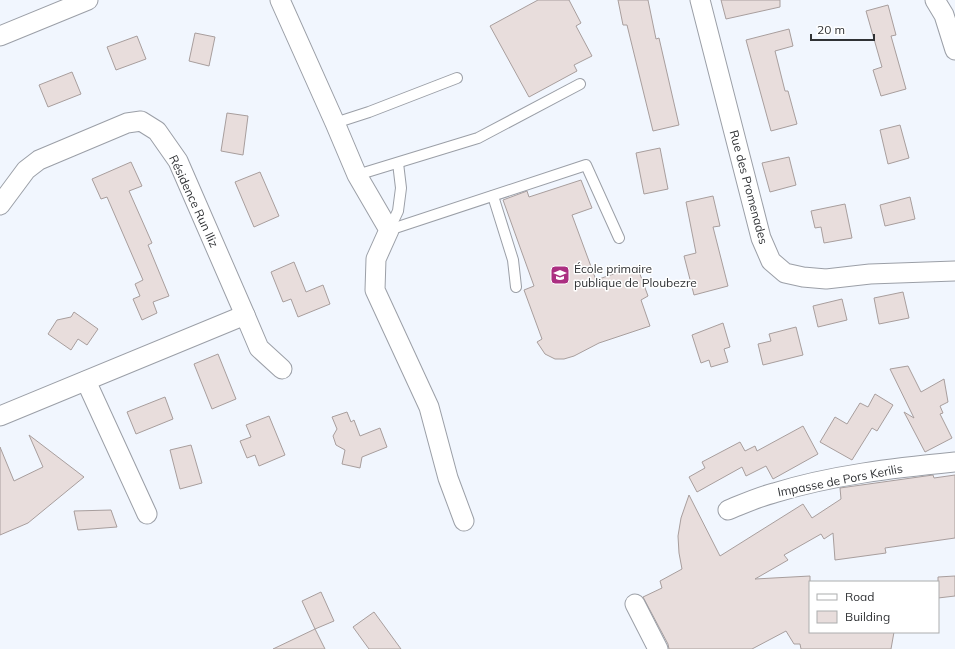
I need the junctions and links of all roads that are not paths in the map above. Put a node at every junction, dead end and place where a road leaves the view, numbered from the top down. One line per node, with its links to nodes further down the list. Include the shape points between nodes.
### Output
1 (88, 0): 5 (street)
2 (280, 0): 9 (street)
3 (700, 0): 16 (street, Rue des Promenades, via 759,231 771,261 785,273 826,279 870,274)
4 (935, 0): 6 (street, via 944,15)
5 (0, 36)
6 (955, 50)
7 (457, 78): 9 (lane)
8 (580, 84): 10 (lane, via 478,138)
9 (335, 123): 11 (street)
10 (398, 163): 11 (lane); 14 (lane, via 401,188 398,211)
11 (356, 176): 14 (street)
12 (493, 196): 14 (lane); 15 (lane, via 586,165); 17 (lane, via 513,260)
13 (0, 206): 18 (street, Résidence Run Iliz, via 26,170 39,160 127,123 141,121 157,130 178,161)
14 (389, 230): 25 (street, via 376,259 375,290 429,407 448,478)
15 (618, 238)
16 (955, 271)
17 (516, 287)
18 (244, 315): 19 (street, Résidence Run Iliz, via 259,348); 20 (street)
19 (282, 369)
20 (86, 381): 21 (street); 24 (street)
21 (0, 416)
22 (955, 462): 23 (street, Impasse de Pors Kerilis, via 891,469 823,481 773,493)
23 (728, 510)
24 (147, 514)
25 (464, 521)
26 (636, 612): 27 (street)
27 (658, 649)

